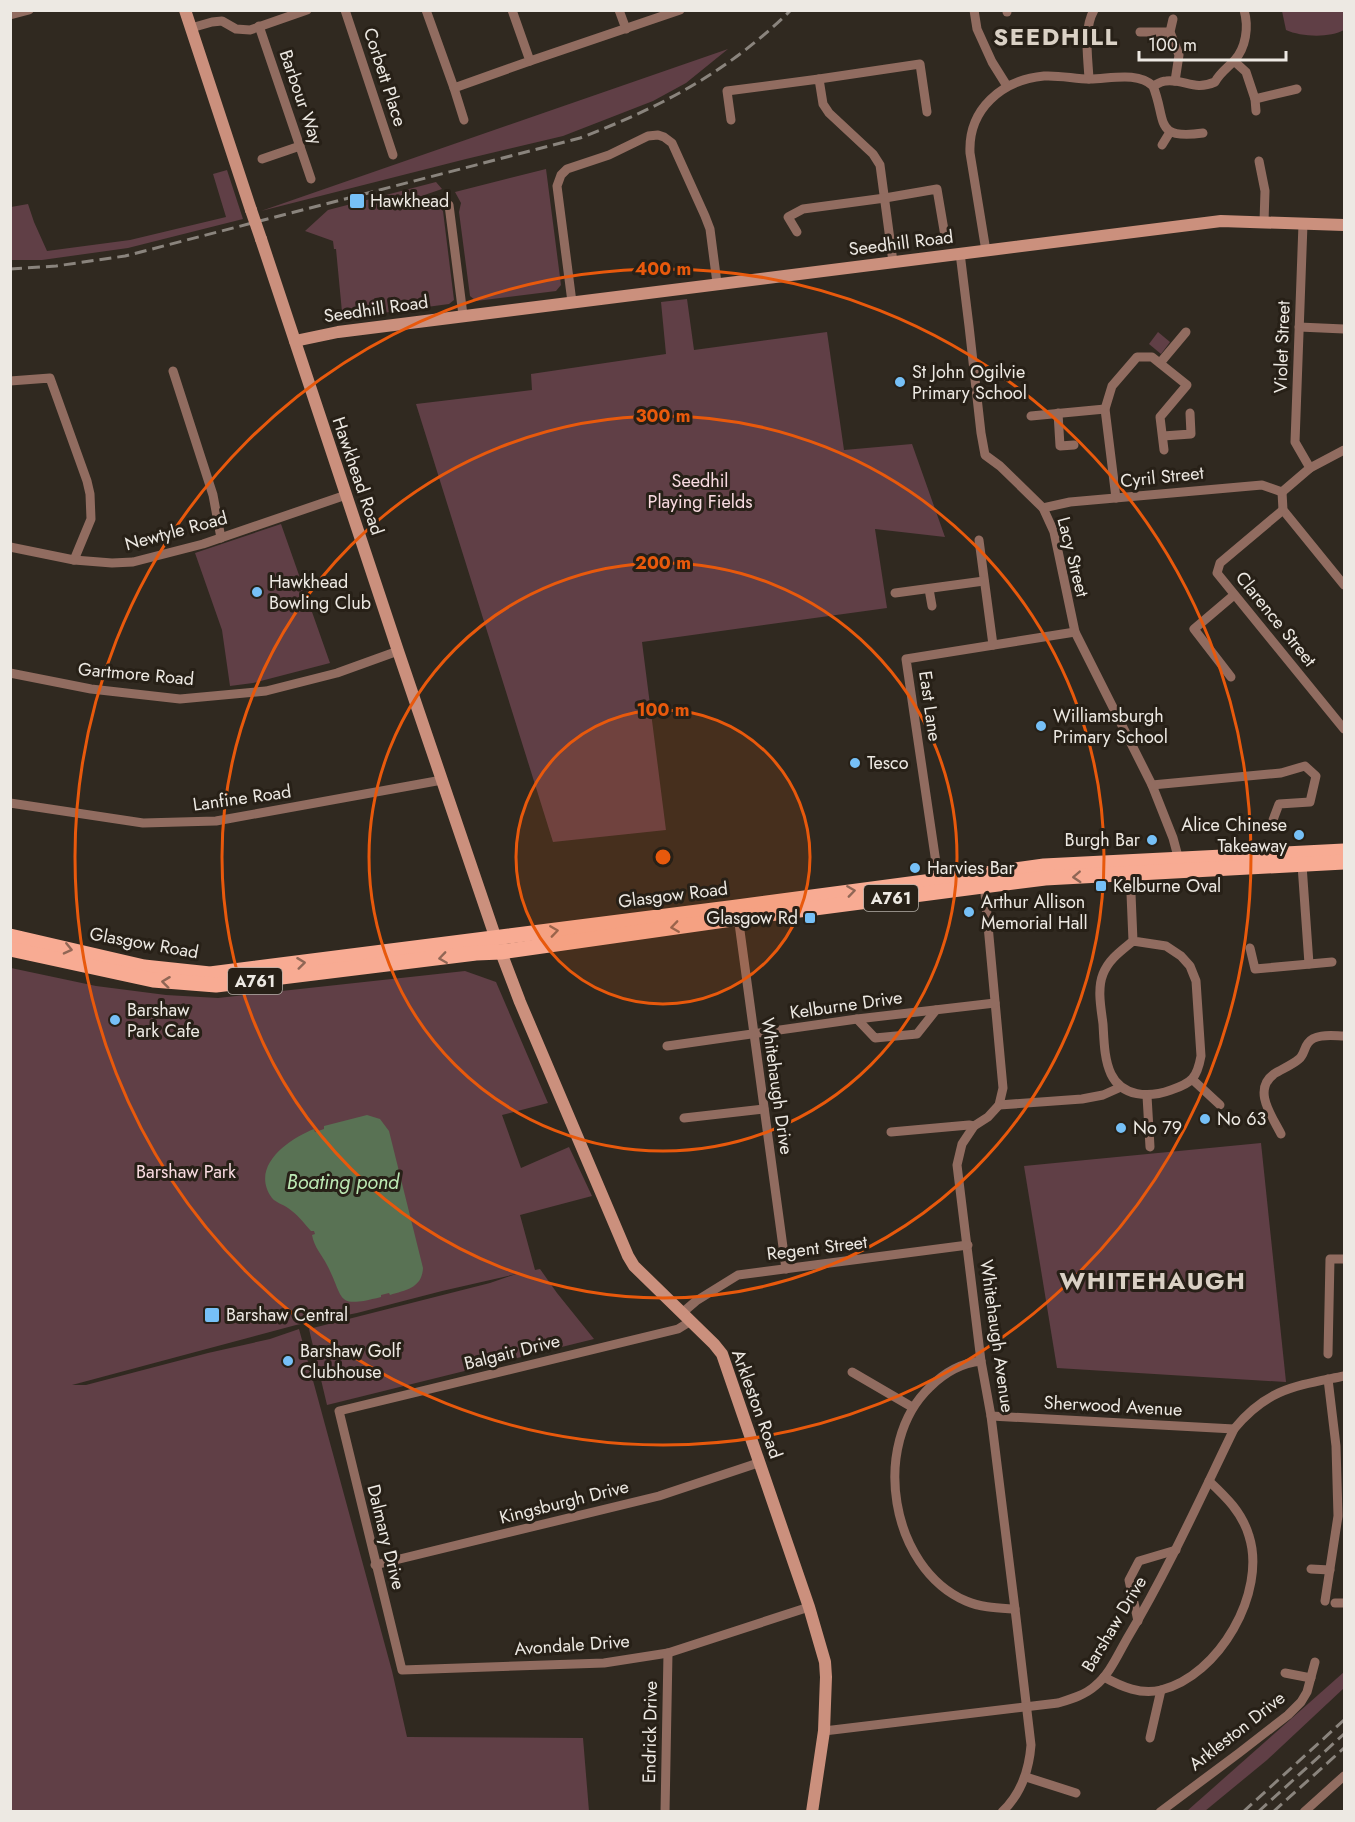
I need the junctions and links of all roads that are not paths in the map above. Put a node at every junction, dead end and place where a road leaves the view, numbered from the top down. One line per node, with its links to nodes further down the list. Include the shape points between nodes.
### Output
1 (29, 10): 13 (street)
2 (185, 10): 16 (street, Hawkhead Road)
3 (307, 10): 12 (street)
4 (345, 10): 38 (street, Corbett Place)
5 (426, 10): 27 (street)
6 (512, 10): 20 (street)
7 (619, 10): 17 (street)
8 (680, 10): 17 (street)
9 (974, 10): 25 (street, via 977,29)
10 (1244, 10): 21 (street, via 1247,27)
11 (1093, 11): 23 (street, via 1088,36)
12 (284, 14): 15 (street)
13 (10, 15)
14 (1173, 19): 19 (street)
15 (259, 26): 16 (street, via 250,30 222,21); 37 (street, Barbour Way)
16 (191, 28): 58 (street, Hawkhead Road, bridge)
17 (626, 29): 20 (street)
18 (1140, 32): 19 (street)
19 (1170, 32): 24 (street, via 1179,55)
20 (530, 61): 27 (street)
21 (1234, 61): 24 (street, via 1208,85); 29 (street, via 1246,72)
22 (819, 79): 31 (street, via 920,64); 33 (street, via 727,91); 42 (street, via 823,104 829,113 880,165)
23 (1089, 79): 25 (street, via 1045,76); 26 (street, via 1129,77)
24 (1175, 81): 26 (street)
25 (1007, 86): 49 (street, via 983,107 969,139)
26 (1153, 86): 34 (street, via 1163,126)
27 (454, 88): 32 (street)
28 (1297, 89): 29 (street)
29 (1255, 99): 30 (street)
30 (1256, 111)
31 (927, 112)
32 (464, 120)
33 (731, 120)
34 (1170, 132): 35 (street, via 1186,136); 36 (street)
35 (1203, 133)
36 (1162, 145)
37 (300, 146): 39 (street); 41 (street, Barbour Way)
38 (393, 155)
39 (262, 159)
40 (1259, 161): 44 (street)
41 (311, 179)
42 (885, 198): 47 (street, via 803,209 788,217); 48 (street, via 937,189); 51 (street)
43 (449, 205): 54 (street)
44 (1264, 222): 45 (street, Seedhill Road); 49 (street, Seedhill Road, via 1221,221)
45 (1304, 224): 46 (street, Seedhill Road); 55 (street, Violet Street)
46 (1344, 225)
47 (797, 232)
48 (945, 236)
49 (986, 251): 50 (street, Seedhill Road)
50 (960, 253): 51 (street, Seedhill Road); 74 (street, Lacy Street, via 985,454)
51 (893, 262): 52 (street, Seedhill Road)
52 (717, 283): 53 (street, Seedhill Road); 53 (street, via 708,222 672,143 658,135 648,136 567,169 561,175 557,186)
53 (572, 302): 54 (street, Seedhill Road)
54 (463, 315): 58 (street, Seedhill Road)
55 (1299, 327): 56 (street); 70 (street, Violet Street, via 1295,442)
56 (1344, 329)
57 (1186, 332): 59 (street)
58 (295, 341): 72 (street, Hawkhead Road)
59 (1160, 363): 62 (street, via 1152,357 1137,357 1112,386); 66 (street, via 1187,385 1160,417)
60 (173, 371): 76 (street, via 213,495)
61 (10, 381): 79 (street, via 50,378 90,494 91,519)
62 (1105, 409): 63 (street); 73 (street)
63 (1058, 413): 65 (street); 67 (street, via 1060,446)
64 (1190, 413): 66 (street, via 1191,434)
65 (1031, 416)
66 (1163, 436): 68 (street)
67 (1074, 445)
68 (1164, 450)
69 (1344, 450): 70 (street)
70 (1310, 468): 71 (street)
71 (1282, 492): 73 (street, Cyril Street, via 1262,484); 75 (street)
72 (346, 495): 76 (street, Newtyle Road); 88 (street, Hawkhead Road)
73 (1116, 498): 74 (street, Cyril Street)
74 (1043, 508): 86 (street, Lacy Street, via 1054,532)
75 (1284, 510): 81 (street); 84 (street, Clarence Street, via 1221,563 1217,573)
76 (221, 538): 79 (street, Newtyle Road, via 133,562)
77 (979, 540): 80 (street)
78 (10, 547): 79 (street, Newtyle Road)
79 (74, 560)
80 (984, 581): 82 (street); 87 (street)
81 (1344, 585)
82 (929, 589): 83 (street); 85 (street)
83 (895, 593)
84 (1234, 595): 90 (street, via 1194,629); 91 (street, Clarence Street)
85 (932, 606)
86 (1075, 632): 87 (street, East Lane); 93 (street, Lacy Street)
87 (993, 645): 102 (street, East Lane, via 906,659)
88 (398, 651): 89 (street, Gartmore Road, via 337,673 266,691 180,699 91,689); 92 (street, Hawkhead Road)
89 (10, 673)
90 (1231, 677)
91 (1344, 729)
92 (442, 780): 94 (street, Lanfine Road, via 216,821 143,824); 106 (street, Hawkhead Road)
93 (1152, 785): 95 (street, via 1281,773 1305,766 1316,776 1310,802 1279,804); 99 (street, Lacy Street)
94 (10, 803)
95 (1273, 820)
96 (1344, 851): 99 (main road, Glasgow Road / A761, via 1270,853)
97 (1344, 862): 98 (main road, Glasgow Road / A761)
98 (1302, 865): 99 (main road, Glasgow Road / A761); 110 (street)
99 (1180, 866): 100 (main road, Glasgow Road / A761)
100 (1130, 868): 101 (main road, Glasgow Road / A761, via 1044,866); 105 (street)
101 (983, 880): 102 (main road, Glasgow Road / A761); 111 (street)
102 (939, 885): 103 (main road, Glasgow Road / A761)
103 (738, 912): 106 (main road, Glasgow Road / A761); 114 (street, Whitehaugh Drive)
104 (10, 936): 106 (main road, Glasgow Road / A761, one-way to 106, via 144,967 210,974)
105 (1134, 941): 117 (street, via 1166,945 1190,966 1196,981 1201,1056); 118 (street, via 1108,965 1102,976 1100,996 1106,1057 1111,1074)
106 (499, 945): 108 (main road, Glasgow Road / A761, one-way to 108, via 476,953 216,985 153,980); 131 (street, Arkleston Road, via 622,1245 634,1266)
107 (1250, 948): 110 (street, via 1255,969)
108 (10, 949)
109 (1332, 962): 110 (street)
110 (1309, 964)
111 (995, 1003): 112 (street, Kelburne Drive); 120 (street, via 1003,1088)
112 (936, 1010): 113 (street, Kelburne Drive); 113 (street, via 917,1034 875,1038)
113 (857, 1019): 114 (street, Kelburne Drive)
114 (753, 1034): 116 (street, Kelburne Drive); 122 (street, Whitehaugh Drive)
115 (1344, 1035): 126 (street, via 1312,1040 1299,1059 1271,1076 1263,1094)
116 (667, 1046)
117 (1193, 1080): 119 (street); 121 (street)
118 (1121, 1087): 119 (street); 120 (street, via 1082,1099)
119 (1147, 1096): 127 (street)
120 (999, 1105): 124 (street, Whitehaugh Avenue)
121 (1220, 1105)
122 (764, 1109): 123 (street); 130 (street, Whitehaugh Drive)
123 (684, 1118)
124 (974, 1126): 125 (street); 128 (street, Whitehaugh Avenue, via 962,1144 957,1165)
125 (891, 1132)
126 (1281, 1134)
127 (1150, 1147)
128 (968, 1245): 130 (street, Regent Street); 133 (street, Whitehaugh Avenue)
129 (1344, 1258): 132 (street, via 1330,1259)
130 (786, 1269): 131 (street, Regent Street, via 738,1275 696,1301)
131 (687, 1317): 138 (street, Balgair Drive, via 678,1329); 141 (street, Arkleston Road, via 722,1354)
132 (1328, 1353)
133 (981, 1361): 137 (street, via 940,1377); 139 (street, Whitehaugh Avenue)
134 (852, 1372): 137 (street)
135 (1344, 1376): 136 (street, Barshaw Drive)
136 (1328, 1379): 140 (street, Barshaw Drive, via 1283,1390 1261,1402); 146 (street, via 1336,1446 1338,1516)
137 (912, 1407): 149 (street, via 897,1449 894,1483 904,1534 925,1569 954,1594 992,1608)
138 (339, 1412): 144 (street, Dalmary Drive)
139 (991, 1416): 140 (street, Sherwood Avenue); 149 (street, Whitehaugh Avenue)
140 (1234, 1429): 142 (street, Barshaw Drive)
141 (758, 1463): 144 (street, Kingsburgh Drive, via 659,1496); 148 (street, Arkleston Road)
142 (1209, 1480): 143 (street, Barshaw Drive); 157 (street, via 1241,1516 1249,1535 1253,1567 1247,1597 1230,1635 1210,1660 1189,1679)
143 (1176, 1550): 150 (street, Barshaw Drive); 150 (street, via 1139,1561 1129,1580)
144 (375, 1565): 153 (street, Dalmary Drive)
145 (1311, 1569): 146 (street)
146 (1330, 1570): 147 (street)
147 (1335, 1602)
148 (809, 1607): 151 (street, Avondale Drive); 159 (street, Arkleston Road, via 826,1677)
149 (1016, 1609): 158 (street, Whitehaugh Avenue)
150 (1138, 1621): 155 (street, Barshaw Drive)
151 (668, 1653): 153 (street, Avondale Drive, via 604,1663); 164 (street, Endrick Drive)
152 (1315, 1662): 156 (street, Arkleston Drive)
153 (402, 1670)
154 (1285, 1672): 156 (street)
155 (1104, 1677): 157 (street, via 1126,1689); 158 (street, Barshaw Drive, via 1077,1697)
156 (1311, 1678): 167 (street, Arkleston Drive, via 1301,1702 1288,1715)
157 (1161, 1690): 160 (street)
158 (1026, 1707): 159 (street, Barshaw Drive); 162 (street, Whitehaugh Avenue, via 1030,1745)
159 (824, 1731): 165 (street, Arkleston Road)
160 (1150, 1738)
161 (1344, 1776): 168 (street)
162 (1026, 1777): 163 (street); 166 (street, Whitehaugh Avenue)
163 (1076, 1792)
164 (665, 1812)
165 (812, 1812)
166 (1002, 1812)
167 (1160, 1812)
168 (1304, 1812)

